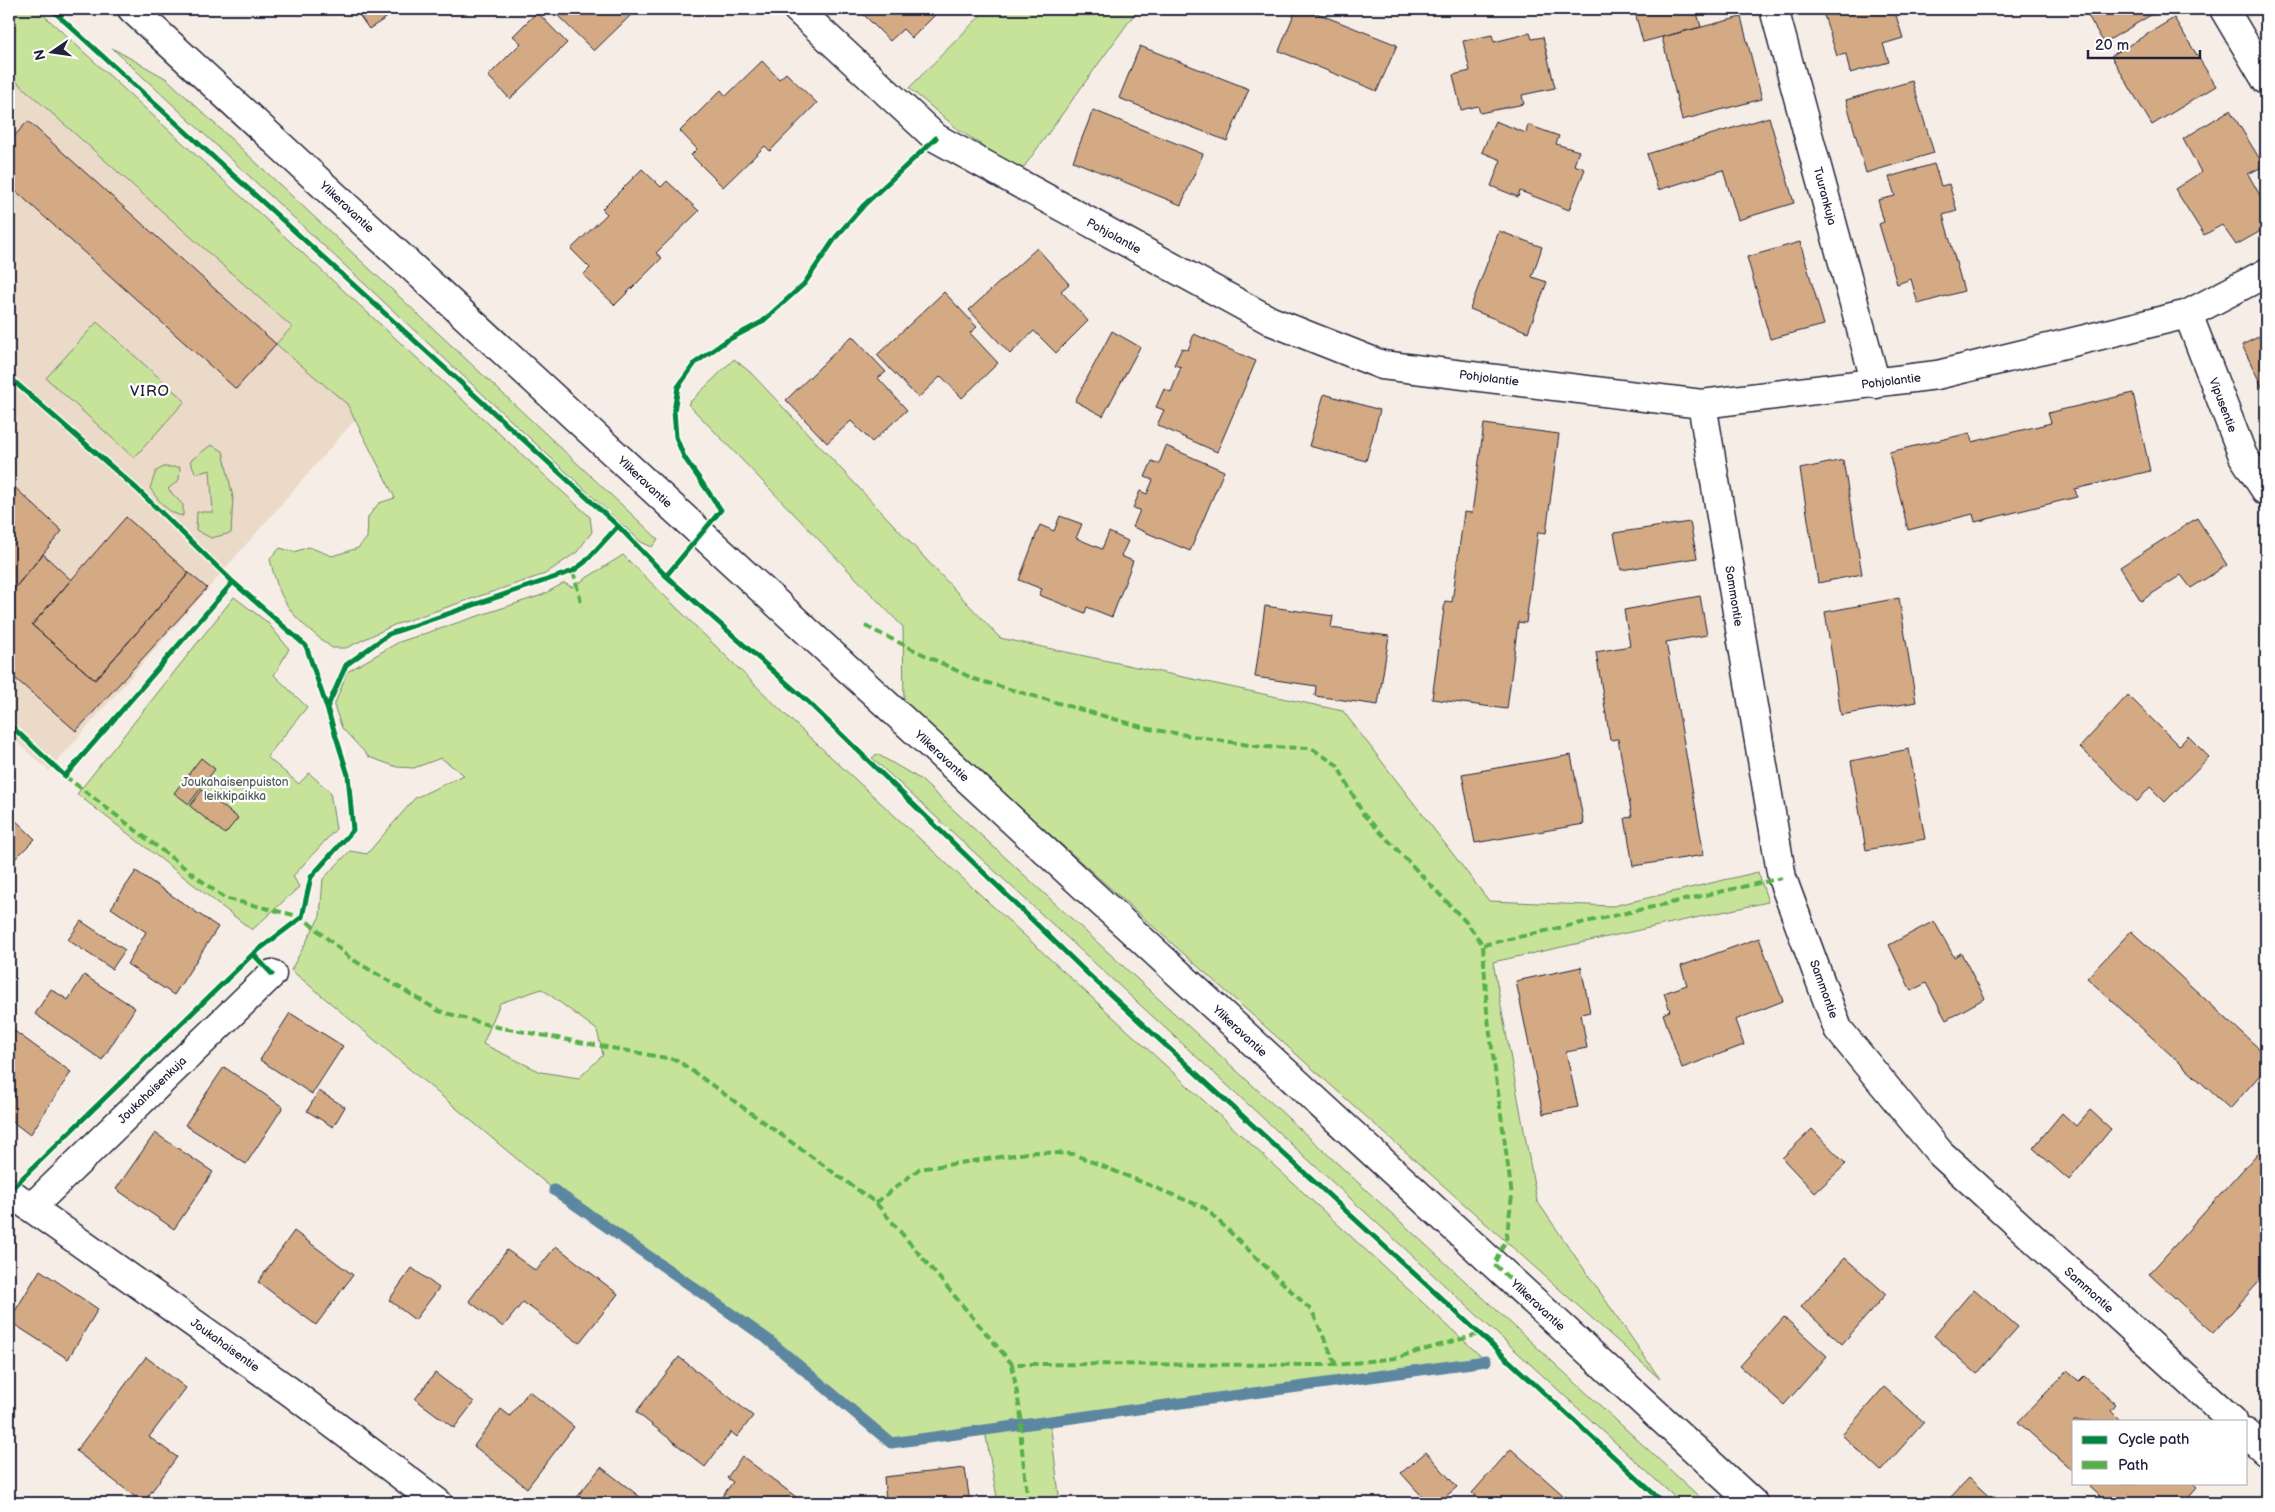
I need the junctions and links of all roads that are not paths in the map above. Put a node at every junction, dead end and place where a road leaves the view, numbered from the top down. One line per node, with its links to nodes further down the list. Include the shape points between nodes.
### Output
1 (132, 9): 18 (street, Ylikeravantie)
2 (798, 9): 9 (street, Pohjolantie, via 936,138 1271,321 1382,365)
3 (1774, 9): 8 (street, Tuurankuja)
4 (2224, 9): 5 (street)
5 (2266, 80)
6 (2266, 273): 7 (street, Pohjolantie)
7 (2188, 314): 8 (street, Pohjolantie, via 1937,375); 10 (street, Vipusentie, via 2243,456)
8 (1876, 384): 9 (street, Pohjolantie)
9 (1702, 404): 14 (street, Sammontie, via 1782,878 1838,1029 1940,1153)
10 (2266, 491)
11 (272, 974): 13 (street, Joukahaisenkuja)
12 (9, 1192): 13 (street, Joukahaisentie)
13 (32, 1207): 17 (street, Joukahaisentie, via 292,1393)
14 (2232, 1420)
15 (2248, 1435): 16 (street)
16 (2266, 1451)
17 (438, 1503)
18 (1753, 1503)

